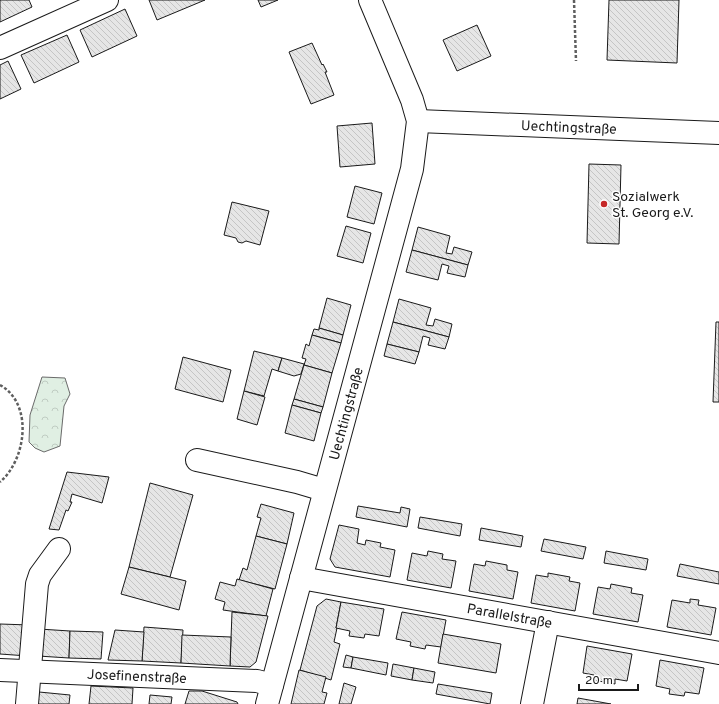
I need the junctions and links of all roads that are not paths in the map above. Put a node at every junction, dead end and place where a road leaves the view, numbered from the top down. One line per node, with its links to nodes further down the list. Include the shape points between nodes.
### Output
1 (107, 0): 3 (street)
2 (370, 0): 4 (street, Uechtingstraße, via 412,100)
3 (0, 48)
4 (418, 121): 5 (street, Uechtingstraße); 7 (street, Uechtingstraße, via 412,168)
5 (719, 133)
6 (197, 460): 7 (street)
7 (324, 490): 9 (street, Uechtingstraße)
8 (59, 549): 13 (street, via 40,575 37,584)
9 (301, 578): 10 (street, Parallelstraße); 14 (street, Uechtingstraße)
10 (548, 622): 11 (street, Parallelstraße); 16 (street)
11 (719, 653)
12 (0, 670): 13 (street, Josefinenstraße)
13 (30, 672): 14 (street, Josefinenstraße, via 257,681); 15 (street)
14 (270, 694)
15 (27, 704)
16 (532, 704)

